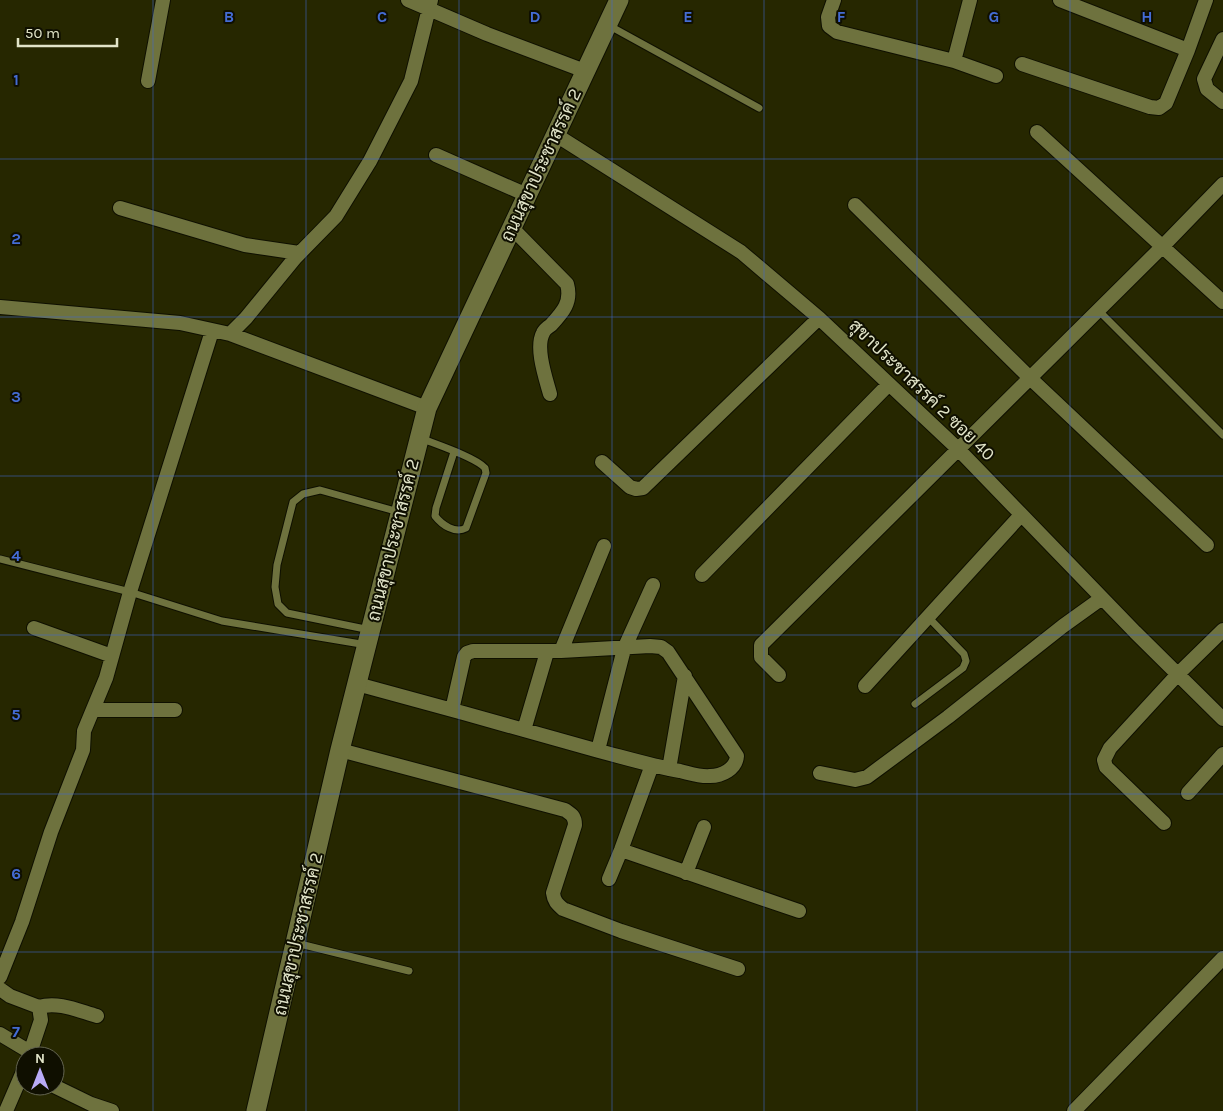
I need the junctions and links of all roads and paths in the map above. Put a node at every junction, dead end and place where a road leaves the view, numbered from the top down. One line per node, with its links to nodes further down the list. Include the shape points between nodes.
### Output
1 (162, 0): 16 (street)
2 (408, 0): 8 (street)
3 (619, 0): 9 (street, ถนนสุขาประชาสรรค์ 2)
4 (834, 0): 12 (street, via 828,18 829,26 837,32)
5 (970, 0): 12 (street)
6 (1060, 0): 11 (street)
7 (1206, 0): 11 (street)
8 (430, 4): 14 (street, via 487,34); 28 (street, via 411,81 370,161 336,216)
9 (607, 24): 14 (street, ถนนสุขาประชาสรรค์ 2); 18 (lane)
10 (1223, 39): 17 (street, via 1204,79 1207,89)
11 (1188, 50): 13 (street, via 1166,103 1159,108)
12 (954, 61): 15 (street)
13 (1022, 64)
14 (585, 71): 20 (street, ถนนสุขาประชาสรรค์ 2)
15 (996, 76)
16 (148, 81)
17 (1223, 102)
18 (759, 108)
19 (1037, 132): 27 (street)
20 (556, 135): 23 (street, ถนนสุขาประชาสรรค์ 2); 32 (street, สุขาประชาสรรค์ 2 ซอย 40, via 741,252)
21 (436, 155): 23 (street)
22 (1223, 184): 27 (street)
23 (527, 195): 26 (street, ถนนสุขาประชาสรรค์ 2)
24 (855, 205): 35 (street)
25 (120, 208): 28 (street, via 245,244)
26 (512, 228): 37 (street, via 567,284 570,294 557,318 542,334 542,366); 38 (street, ถนนสุขาประชาสรรค์ 2)
27 (1163, 246): 29 (street); 31 (street)
28 (299, 253): 34 (street)
29 (1223, 302)
30 (0, 307): 33 (street, via 180,323)
31 (1098, 310): 35 (street); 39 (lane)
32 (819, 318): 36 (street, สุขาประชาสรรค์ 2 ซอย 40); 43 (street, via 644,488 630,487)
33 (212, 331): 34 (street); 51 (street)
34 (230, 334): 38 (street)
35 (1030, 378): 41 (street); 47 (street)
36 (889, 384): 41 (street, สุขาประชาสรรค์ 2 ซอย 40); 49 (street)
37 (550, 394)
38 (427, 408): 40 (street, ถนนสุขาประชาสรรค์ 2)
39 (1223, 435)
40 (419, 438): 42 (lane); 44 (street, ถนนสุขาประชาสรรค์ 2)
41 (958, 449): 45 (street, สุขาประชาสรรค์ 2 ซอย 40); 61 (street, via 761,645 761,657)
42 (454, 452): 42 (lane, via 435,516 440,522 461,531 466,528 486,473 477,461)
43 (602, 462)
44 (400, 513): 56 (street, ถนนสุขาประชาสรรค์ 2); 56 (lane, via 320,490 303,494 293,502 277,566 275,587 278,604 287,613)
45 (1021, 515): 52 (street, สุขาประชาสรรค์ 2 ซอย 40); 53 (street)
46 (604, 546): 58 (street)
47 (1207, 546)
48 (0, 559): 51 (lane)
49 (702, 575)
50 (653, 585): 57 (street)
51 (130, 592): 56 (lane, via 222,621); 59 (street)
52 (1102, 598): 60 (street, สุขาประชาสรรค์ 2 ซอย 40); 76 (street, via 867,777 855,780)
53 (928, 618): 64 (street); 65 (lane, via 964,654 966,661 963,668)
54 (34, 628): 59 (street)
55 (1223, 630): 60 (street)
56 (369, 637): 63 (street, ถนนสุขาประชาสรรค์ 2)
57 (624, 649): 58 (street); 62 (street, via 661,647); 72 (street)
58 (554, 652): 68 (street, via 467,653); 70 (street)
59 (112, 656): 66 (street)
60 (1178, 674): 69 (street, สุขาประชาสรรค์ 2 ซอย 40); 78 (street, via 1110,748 1104,760 1106,768)
61 (779, 675)
62 (685, 676): 75 (street); 75 (street, via 737,756 736,763 731,769 711,776)
63 (357, 684): 68 (street); 71 (street, ถนนสุขาประชาสรรค์ 2)
64 (865, 686)
65 (915, 704)
66 (93, 710): 67 (street); 88 (street, via 84,731 83,750)
67 (175, 710)
68 (452, 710): 70 (street)
69 (1223, 719)
70 (524, 730): 72 (street)
71 (340, 750): 84 (street, ถนนสุขาประชาสรรค์ 2); 86 (street, via 565,810 572,815 575,824 553,893 557,905 621,931)
72 (598, 750): 74 (street)
73 (1223, 754): 77 (street)
74 (652, 765): 75 (street); 80 (street)
75 (669, 769)
76 (820, 773)
77 (1188, 793)
78 (1164, 823)
79 (704, 826): 81 (street)
80 (621, 850): 81 (street); 82 (street)
81 (686, 873): 83 (street)
82 (609, 879)
83 (799, 910)
84 (296, 942): 87 (lane); 99 (street, ถนนสุขาประชาสรรค์ 2)
85 (1223, 958): 100 (street)
86 (738, 969)
87 (409, 971)
88 (0, 977)
89 (0, 989): 90 (street)
90 (40, 1007): 91 (street, via 58,1005); 94 (street, via 41,1020)
91 (97, 1016)
92 (0, 1034): 93 (street)
93 (18, 1046)
94 (33, 1046)
95 (65, 1091): 98 (street)
96 (15, 1092): 97 (street)
97 (6, 1111)
98 (112, 1111)
99 (256, 1111)
100 (1074, 1111)

